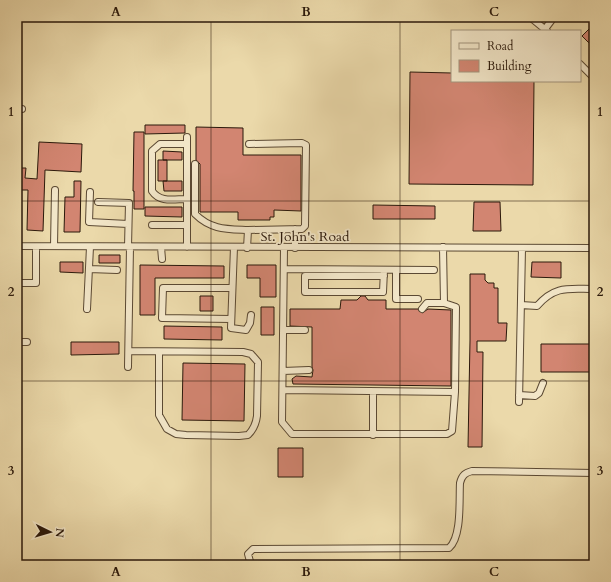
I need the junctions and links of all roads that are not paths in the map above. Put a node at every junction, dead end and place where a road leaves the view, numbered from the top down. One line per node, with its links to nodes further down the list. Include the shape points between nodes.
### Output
1 (530, 17): 3 (street)
2 (554, 17): 3 (street)
3 (546, 30)
4 (581, 65): 5 (street)
5 (594, 78)
6 (187, 137): 7 (street)
7 (187, 144): 12 (street); 12 (street, via 160,144 152,150 152,191 155,196 160,199)
8 (249, 144): 19 (street, via 306,145 305,226 302,229)
9 (195, 164): 20 (street, via 195,214 207,225)
10 (55, 190): 23 (street)
11 (90, 192): 16 (street, via 89,222)
12 (187, 199): 18 (street)
13 (17, 202): 15 (street)
14 (98, 202): 16 (street, via 129,203)
15 (17, 222): 21 (street)
16 (128, 224): 27 (street)
17 (152, 225): 18 (street)
18 (187, 225): 28 (street)
19 (295, 229): 20 (street); 33 (street)
20 (248, 230): 31 (street)
21 (17, 241)
22 (17, 246): 25 (street, St. John's Road)
23 (54, 246): 25 (street, St. John's Road); 26 (street, St. John's Road)
24 (161, 246): 27 (street, St. John's Road); 28 (street, St. John's Road); 36 (street)
25 (36, 247): 43 (street, via 36,283)
26 (90, 247): 27 (street, St. John's Road); 38 (street)
27 (129, 247): 57 (street)
28 (187, 247): 29 (street, St. John's Road)
29 (234, 247): 31 (street, St. John's Road); 44 (street)
30 (443, 247): 33 (street, St. John's Road); 34 (street, St. John's Road); 47 (street)
31 (247, 248): 32 (street, St. John's Road)
32 (284, 248): 33 (street, St. John's Road); 37 (street)
33 (295, 248)
34 (522, 248): 35 (street, St. John's Road); 48 (street)
35 (594, 248)
36 (162, 259)
37 (284, 269): 42 (street); 53 (street)
38 (89, 270): 39 (street); 49 (street)
39 (117, 270)
40 (396, 270): 41 (street); 42 (street); 46 (street, via 396,299)
41 (434, 270)
42 (384, 273): 42 (street, via 384,292 305,292 305,276 376,276)
43 (17, 283)
44 (232, 288): 52 (street); 52 (street, via 163,288 162,318)
45 (594, 289): 48 (street, via 557,290 550,293 538,306)
46 (418, 299)
47 (444, 303): 50 (street, via 427,303); 65 (street, via 456,308)
48 (521, 305): 62 (street, via 519,399 535,396)
49 (87, 309)
50 (422, 309)
51 (251, 315): 52 (street, via 246,330 231,328)
52 (231, 320)
53 (283, 330): 54 (street); 61 (street)
54 (305, 330)
55 (17, 342): 56 (street)
56 (27, 342)
57 (129, 351): 58 (street); 59 (street)
58 (159, 352): 58 (street, via 251,354 258,362 258,416 248,435 176,434 167,430 159,415)
59 (128, 367)
60 (309, 370): 61 (street)
61 (283, 371): 63 (street)
62 (543, 383)
63 (283, 390): 64 (street); 66 (street, via 282,422 292,434)
64 (373, 392): 65 (street); 66 (street)
65 (455, 392): 66 (street, via 454,426 447,434)
66 (373, 435)
67 (594, 472): 68 (street, via 465,473 460,483 457,534 449,548 253,549 248,554)
68 (250, 562)

